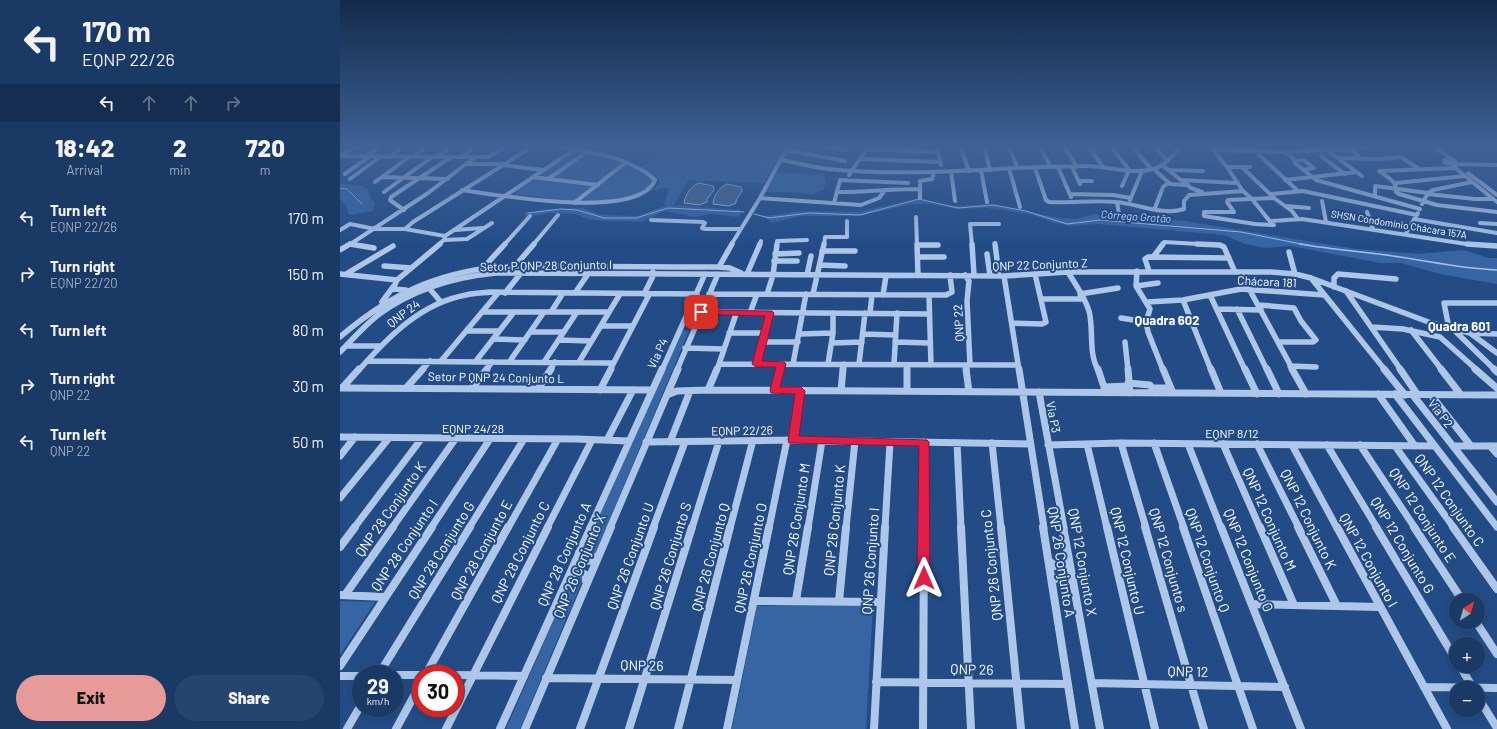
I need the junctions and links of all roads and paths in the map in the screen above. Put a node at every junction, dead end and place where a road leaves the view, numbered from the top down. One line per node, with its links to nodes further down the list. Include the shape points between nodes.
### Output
1 (378, 180): 33 (street)
2 (400, 180): 50 (street)
3 (417, 180): 53 (street)
4 (447, 180): 80 (street)
5 (478, 180): 44 (street)
6 (529, 180): 56 (street)
7 (557, 180): 39 (street)
8 (604, 180): 39 (street)
9 (655, 180): 71 (street, via 654,187 639,196)
10 (770, 180): 61 (street)
11 (840, 180): 35 (street)
12 (840, 180): 51 (street)
13 (926, 180): 43 (street, via 920,181)
14 (952, 180): 68 (street)
15 (983, 180): 69 (street)
16 (1012, 180): 76 (street)
17 (1039, 180): 73 (street, via 1049,202)
18 (1064, 180): 54 (street)
19 (1079, 180): 20 (street, via 1080,183)
20 (1092, 180)
21 (1125, 180): 41 (street)
22 (1138, 180): 63 (street)
23 (1165, 180): 36 (street)
24 (1182, 180): 37 (street); 40 (street)
25 (1236, 180): 37 (street)
26 (1256, 180): 58 (street)
27 (1285, 180): 48 (street)
28 (1317, 180): 59 (street)
29 (1390, 180): 38 (street)
30 (1425, 180): 38 (street)
31 (1470, 180): 34 (street)
32 (1477, 180): 57 (street)
33 (375, 182)
34 (1472, 182): 55 (street, via 1435,190); 65 (street)
35 (908, 183)
36 (1168, 183): 40 (street, via 1175,186); 77 (street, via 1163,187)
37 (1238, 183): 47 (street)
38 (1396, 183): 42 (street)
39 (598, 185): 71 (street)
40 (1188, 185): 52 (street)
41 (1122, 186)
42 (1398, 188): 55 (street); 59 (street, via 1376,186); 67 (street, via 1397,193)
43 (920, 189): 45 (street); 62 (street)
44 (462, 190): 56 (street); 102 (street)
45 (885, 190): 51 (street); 72 (street, via 879,198 864,204)
46 (1328, 190): 60 (street)
47 (1243, 191): 52 (street); 64 (street)
48 (1298, 191): 58 (street); 60 (street)
49 (377, 192): 50 (street)
50 (384, 192): 53 (street)
51 (837, 192): 72 (street)
52 (1206, 193): 77 (street, via 1189,195 1184,201 1184,209 1178,211)
53 (396, 194): 80 (street, via 390,200)
54 (1070, 194): 63 (street); 73 (street)
55 (1428, 194): 65 (street); 67 (street)
56 (507, 195): 71 (street); 103 (street)
57 (1497, 195)
58 (1273, 196): 64 (street); 75 (street)
59 (1375, 196): 79 (street)
60 (1331, 197): 87 (street)
61 (760, 198): 72 (street); 99 (street)
62 (920, 198)
63 (1131, 198): 74 (street)
64 (1252, 199): 91 (street); 91 (street, SHSN Condomínio Chácara 157A, via 1228,200 1234,212 1208,211 1204,212 1204,216 1274,225)
65 (1495, 200)
66 (1322, 201): 92 (street)
67 (1423, 201): 79 (street); 82 (street, via 1462,209)
68 (955, 202)
69 (987, 202)
70 (1117, 202): 73 (street, via 1083,200); 74 (street); 83 (street)
71 (574, 203)
72 (834, 203)
73 (1074, 203)
74 (1129, 204): 77 (street)
75 (1286, 206): 78 (street); 88 (street)
76 (1020, 207)
77 (1155, 208)
78 (1309, 208)
79 (1420, 209): 87 (street)
80 (404, 210): 98 (street)
81 (1367, 212): 100 (street)
82 (1497, 212)
83 (1119, 214)
84 (558, 215): 132 (street)
85 (530, 216): 139 (street)
86 (916, 217): 111 (street)
87 (1416, 217): 104 (street); 105 (street)
88 (1298, 219): 91 (street, SHSN Condomínio Chácara 157A); 92 (street, SHSN Condomínio Chácara 157A)
89 (651, 220): 99 (street, via 703,222 705,223 702,228 705,229)
90 (847, 221): 117 (street, via 847,237 825,237)
91 (1271, 221)
92 (1326, 222): 100 (street, SHSN Condomínio Chácara 157A)
93 (492, 223): 97 (street)
94 (1480, 223): 96 (street)
95 (998, 224): 161 (street, via 970,224)
96 (1497, 224)
97 (484, 228): 103 (street); 106 (street, via 467,239)
98 (375, 229): 101 (street, via 350,224); 102 (street); 110 (street)
99 (740, 229): 137 (street)
100 (1373, 229): 104 (street, SHSN Condomínio Chácara 157A)
101 (340, 230)
102 (405, 230): 106 (street)
103 (454, 230): 106 (street)
104 (1406, 233): 114 (street, SHSN Condomínio Chácara 157A, via 1474,245)
105 (1497, 233)
106 (444, 238): 138 (street)
107 (807, 240): 121 (street, via 777,241)
108 (761, 241): 154 (street)
109 (995, 242): 166 (street)
110 (350, 244): 115 (street); 116 (street)
111 (917, 245): 112 (street); 125 (street)
112 (938, 245)
113 (393, 246): 147 (street)
114 (1497, 246)
115 (374, 248)
116 (340, 250)
117 (822, 251): 118 (street); 130 (street)
118 (855, 251)
119 (1289, 252): 157 (street)
120 (799, 253): 121 (street)
121 (775, 254): 129 (street)
122 (987, 254): 165 (street)
123 (811, 256): 159 (street)
124 (1154, 256): 127 (street); 127 (street, via 1162,243 1167,242 1220,244); 141 (street, via 1145,259)
125 (918, 257): 126 (street); 155 (street)
126 (944, 257)
127 (1229, 258): 144 (street)
128 (797, 261): 129 (street)
129 (774, 262): 158 (street)
130 (820, 265): 134 (street); 162 (street)
131 (384, 266): 138 (street)
132 (515, 266): 133 (street); 139 (street)
133 (535, 266): 135 (street); 146 (street)
134 (845, 266)
135 (646, 267): 136 (street); 149 (street)
136 (660, 267): 137 (street); 150 (street, via 653,270)
137 (719, 267): 140 (street)
138 (411, 268): 169 (street)
139 (483, 268): 174 (street, via 448,275)
140 (730, 268): 153 (street, via 731,272); 154 (street)
141 (1149, 271): 143 (street, QNP 22 Conjunto Z); 144 (street, QNP 22 Conjunto Z)
142 (1068, 272): 143 (street, QNP 22 Conjunto Z); 156 (street, QNP 22 Conjunto Z); 191 (street)
143 (1137, 272): 172 (street)
144 (1238, 272): 157 (street, QNP 22 Conjunto Z); 178 (street)
145 (521, 273): 146 (street, Setor P QNP 28 Conjunto I); 175 (street, Setor P QNP 28 Conjunto I, via 476,275); 181 (street)
146 (529, 273): 148 (street, Setor P QNP 28 Conjunto I)
147 (343, 274): 169 (street)
148 (588, 274): 149 (street, Setor P QNP 28 Conjunto I); 183 (street)
149 (644, 274): 150 (street, Setor P QNP 28 Conjunto I)
150 (654, 274): 151 (street, Setor P QNP 28 Conjunto I); 185 (street)
151 (704, 274): 152 (street, Setor P QNP 28 Conjunto I); 186 (street, Via P4)
152 (718, 274): 153 (street, Setor P QNP 28 Conjunto I); 187 (street, Via P4)
153 (727, 274): 154 (street, QNP 22 Conjunto Z)
154 (746, 274): 158 (street, QNP 22 Conjunto Z)
155 (918, 274): 163 (street, QNP 22 Conjunto Z); 164 (street, QNP 22 Conjunto Z)
156 (1035, 274): 166 (street, QNP 22 Conjunto Z); 197 (street)
157 (1295, 274): 167 (street, QNP 22 Conjunto Z)
158 (773, 275): 159 (street, QNP 22 Conjunto Z); 189 (street)
159 (807, 275): 162 (street, QNP 22 Conjunto Z)
160 (965, 275): 161 (street, QNP 22 Conjunto Z); 164 (street, QNP 22 Conjunto Z); 170 (street)
161 (974, 275): 165 (street, QNP 22 Conjunto Z); 170 (street, QNP 22)
162 (818, 276): 163 (street, QNP 22 Conjunto Z); 190 (street)
163 (886, 276): 194 (street)
164 (950, 276): 195 (street, QNP 22, via 952,292 946,295)
165 (990, 276): 166 (street, QNP 22 Conjunto Z)
166 (1001, 276): 225 (street)
167 (1311, 278): 173 (street, QNP 22 Conjunto Z); 196 (street)
168 (1396, 279): 173 (street, via 1343,273 1334,278)
169 (397, 280): 177 (street)
170 (969, 281): 284 (street, QNP 22)
171 (1158, 283): 172 (street)
172 (1136, 286): 201 (street)
173 (1334, 287): 179 (street, QNP 22 Conjunto Z)
174 (412, 288): 177 (street); 203 (street)
175 (429, 288): 200 (street, QNP 24); 222 (street, Setor P QNP 28 Conjunto I)
176 (1118, 288): 191 (street)
177 (395, 289): 203 (street)
178 (1249, 289): 192 (street, Chácara 181); 196 (street, Chácara 181); 204 (street)
179 (1346, 291): 230 (street); 231 (street, QNP 22 Conjunto Z)
180 (498, 293): 181 (street, QNP 24); 200 (street, QNP 24, via 469,294); 207 (street)
181 (505, 293): 182 (street, QNP 24)
182 (563, 293): 183 (street, QNP 24); 209 (street)
183 (575, 293): 184 (street, QNP 24)
184 (620, 294): 185 (street, QNP 24); 211 (street)
185 (647, 294): 186 (street, QNP 24); 228 (street)
186 (697, 294): 226 (street, Via P4)
187 (709, 294): 188 (street, QNP 22); 212 (street, Via P4)
188 (757, 294): 189 (street, QNP 22); 214 (street)
189 (767, 294): 190 (street, QNP 22)
190 (809, 294): 193 (street, QNP 22); 216 (street)
191 (1080, 294): 198 (street)
192 (1210, 294): 199 (street, Chácara 181); 206 (street)
193 (872, 295): 194 (street, QNP 22); 217 (street)
194 (883, 295): 195 (street, QNP 22)
195 (928, 295): 221 (street)
196 (1324, 295): 318 (street)
197 (1041, 299): 198 (street); 225 (street, via 1046,322)
198 (1084, 299): 301 (street, via 1090,315 1094,362)
199 (1183, 300): 201 (street, Chácara 181); 312 (street)
200 (441, 302): 259 (street, QNP 24, via 410,319)
201 (1147, 302): 224 (street, via 1150,312)
202 (1497, 303): 231 (street, via 1444,303)
203 (379, 306): 213 (street)
204 (1260, 307): 205 (street); 255 (street); 255 (street, via 1294,308 1316,340)
205 (1237, 308): 206 (street); 314 (street)
206 (1217, 309): 313 (street)
207 (482, 312): 208 (street); 233 (street)
208 (514, 312): 209 (street); 234 (street)
209 (548, 312): 210 (street); 235 (street)
210 (577, 312): 211 (street); 236 (street)
211 (608, 312): 227 (street)
212 (701, 312): 218 (street); 229 (street, Via P4)
213 (367, 313): 222 (street); 245 (street)
214 (750, 313): 215 (street); 218 (street)
215 (770, 313): 216 (street); 238 (street)
216 (803, 313): 219 (street); 241 (street)
217 (868, 313): 219 (street); 220 (street); 242 (street)
218 (736, 314): 237 (street)
219 (833, 314): 239 (street)
220 (897, 314): 221 (street); 244 (street)
221 (929, 314): 257 (street)
222 (378, 316): 258 (street, Setor P QNP 28 Conjunto I)
223 (1121, 318): 224 (street)
224 (1146, 322): 308 (street)
225 (1012, 323): 285 (street)
226 (682, 325): 229 (street); 298 (street, Via P4)
227 (601, 326): 228 (street); 249 (street)
228 (633, 326): 273 (street)
229 (696, 326): 260 (street, Via P4)
230 (1372, 327): 232 (street); 318 (street)
231 (1451, 329): 240 (street, QNP 22 Conjunto Z); 288 (street)
232 (1411, 330): 294 (street, via 1444,339); 321 (street)
233 (466, 331): 234 (street); 266 (street)
234 (498, 332): 246 (street)
235 (531, 332): 236 (street); 247 (street)
236 (563, 332): 248 (street)
237 (729, 333): 238 (street); 261 (street)
238 (765, 333): 250 (street)
239 (833, 333): 241 (street); 256 (street)
240 (1470, 333): 243 (street, QNP 22 Conjunto Z); 263 (street)
241 (800, 334): 251 (street)
242 (863, 334): 244 (street); 252 (street)
243 (1497, 334)
244 (895, 335): 253 (street)
245 (340, 337)
246 (493, 340): 247 (street); 267 (street)
247 (525, 340): 269 (street)
248 (559, 340): 249 (street); 270 (street)
249 (591, 341): 272 (street)
250 (762, 342): 251 (street); 275 (street)
251 (798, 342): 277 (street)
252 (862, 342): 256 (street); 280 (street)
253 (895, 342): 257 (street); 281 (street)
254 (1125, 342): 293 (street)
255 (1279, 342): 286 (street)
256 (832, 343): 278 (street)
257 (930, 343): 283 (street)
258 (346, 346): 259 (street); 262 (street, Setor P QNP 28 Conjunto I)
259 (381, 346): 264 (street, QNP 24)
260 (685, 348): 261 (street); 289 (street, Via P4)
261 (723, 349): 274 (street)
262 (340, 352)
263 (1497, 352)
264 (367, 361): 265 (street); 290 (street, QNP 24)
265 (430, 361): 266 (street); 291 (street)
266 (441, 361): 267 (street)
267 (476, 361): 268 (street)
268 (492, 362): 269 (street); 292 (street)
269 (510, 362): 270 (street)
270 (544, 362): 271 (street)
271 (555, 362): 272 (street); 295 (street)
272 (579, 362): 273 (street)
273 (613, 363): 296 (street)
274 (719, 364): 275 (street); 299 (street)
275 (756, 364): 276 (street)
276 (781, 364): 277 (street); 300 (street)
277 (793, 364): 278 (street)
278 (828, 364): 279 (street)
279 (844, 364): 280 (street); 305 (street)
280 (859, 364): 281 (street)
281 (894, 364): 282 (street)
282 (907, 365): 283 (street); 306 (street)
283 (931, 365): 284 (street)
284 (968, 365): 285 (street); 309 (street, QNP 22)
285 (1018, 365): 310 (street)
286 (1290, 366): 287 (street); 315 (street)
287 (1316, 367)
288 (1497, 372)
289 (670, 387): 302 (street); 319 (street, Via P4)
290 (341, 388): 291 (street, Setor P QNP 24 Conjunto L)
291 (406, 388): 292 (street, Setor P QNP 24 Conjunto L)
292 (472, 388): 295 (street, Setor P QNP 24 Conjunto L)
293 (1129, 388): 301 (street); 307 (street); 307 (street, via 1150,385)
294 (1497, 388)
295 (538, 389): 296 (street, Setor P QNP 24 Conjunto L)
296 (600, 390): 297 (street, Setor P QNP 24 Conjunto L)
297 (633, 390): 298 (street, Setor P QNP 24 Conjunto L); 332 (street)
298 (652, 390): 335 (street, Via P4)
299 (708, 390): 300 (street); 303 (street)
300 (774, 390): 304 (street)
301 (1105, 390): 311 (street)
302 (677, 391): 303 (street); 319 (street)
303 (690, 391): 340 (street)
304 (801, 391): 305 (street); 334 (street, QNP 26 Conjunto O)
305 (842, 391): 306 (street)
306 (907, 391): 309 (street)
307 (1155, 391): 308 (street)
308 (1172, 391): 312 (street)
309 (969, 392): 310 (street)
310 (1022, 392): 311 (street); 348 (street)
311 (1039, 392): 353 (street, Via P3)
312 (1221, 393): 313 (street)
313 (1257, 394): 314 (street)
314 (1279, 394): 315 (street)
315 (1306, 394): 316 (street)
316 (1378, 394): 317 (street); 358 (street)
317 (1395, 394): 318 (street); 359 (street, Via P2)
318 (1411, 394): 320 (street); 360 (street, Via P2)
319 (666, 395): 339 (street, Via P4)
320 (1431, 395): 321 (street); 361 (street)
321 (1461, 395): 322 (street)
322 (1497, 395)
323 (340, 437): 324 (street, EQNP 24/28)
324 (356, 437): 325 (street, EQNP 24/28); 364 (street)
325 (389, 438): 326 (street, EQNP 24/28); 365 (street)
326 (422, 438): 327 (street, EQNP 24/28); 368 (street)
327 (456, 438): 328 (street, EQNP 24/28); 379 (street, QNP 28 Conjunto K)
328 (490, 439): 329 (street, EQNP 24/28); 380 (street, QNP 28 Conjunto I)
329 (524, 439): 330 (street, EQNP 24/28); 392 (street, QNP 28 Conjunto G)
330 (558, 439): 331 (street, EQNP 24/28); 393 (street, QNP 28 Conjunto E)
331 (592, 440): 332 (street, EQNP 24/28); 396 (street, QNP 28 Conjunto C)
332 (607, 440): 335 (street, EQNP 24/28)
333 (753, 440): 334 (street, EQNP 22/26); 336 (street, EQNP 22/26); 403 (street, QNP 26 Conjunto Q)
334 (790, 440): 337 (street, EQNP 22/26); 382 (street, QNP 26 Conjunto O)
335 (629, 441): 369 (street, QNP 28 Conjunto A)
336 (719, 441): 341 (street, EQNP 22/26); 402 (street, QNP 26 Conjunto S)
337 (822, 441): 338 (street, EQNP 22/26); 381 (street, QNP 26 Conjunto M)
338 (855, 441): 342 (street, EQNP 22/26); 383 (street, QNP 26 Conjunto K)
339 (646, 442): 340 (street, EQNP 22/26); 370 (street, QNP 26 Conjunto X)
340 (670, 442): 341 (street, EQNP 22/26)
341 (685, 442): 401 (street, QNP 26 Conjunto U)
342 (890, 442): 343 (street, EQNP 22/26); 384 (street, QNP 26 Conjunto I)
343 (924, 442): 344 (street, EQNP 22/26); 406 (street)
344 (957, 443): 345 (street, EQNP 22/26); 407 (street)
345 (992, 443): 348 (street, EQNP 22/26); 409 (street, QNP 26 Conjunto C)
346 (1121, 443): 347 (street, EQNP 8/12); 349 (street, EQNP 8/12); 412 (street, QNP 12 Conjunto s)
347 (1154, 443): 350 (street, EQNP 8/12); 413 (street, QNP 12 Conjunto Q)
348 (1030, 444): 371 (street, QNP 26 Conjunto A)
349 (1087, 444): 353 (street, EQNP 8/12); 411 (street, QNP 12 Conjunto U)
350 (1188, 444): 351 (street, EQNP 8/12); 385 (street, QNP 12 Conjunto O)
351 (1223, 444): 352 (street, EQNP 8/12); 386 (street, QNP 12 Conjunto M)
352 (1257, 444): 354 (street, EQNP 8/12); 387 (street, QNP 12 Conjunto K)
353 (1048, 445): 372 (street, QNP 12 Conjunto X)
354 (1292, 445): 355 (street, EQNP 8/12); 388 (street, QNP 12 Conjunto I)
355 (1327, 445): 356 (street, EQNP 8/12); 390 (street, QNP 12 Conjunto G)
356 (1360, 445): 357 (street, EQNP 8/12); 378 (street, QNP 12 Conjunto E)
357 (1395, 446): 358 (street, EQNP 8/12); 377 (street, QNP 12 Conjunto C)
358 (1415, 446): 359 (street, EQNP 8/12)
359 (1434, 446): 367 (street, Via P2)
360 (1453, 446): 361 (street); 366 (street, Via P2)
361 (1471, 446): 362 (street)
362 (1494, 446): 363 (street)
363 (1497, 454)
364 (340, 456)
365 (340, 498)
366 (1497, 502)
367 (1497, 527)
368 (340, 547)
369 (580, 552): 370 (street, via 579,557 585,562); 373 (street, QNP 28 Conjunto A)
370 (598, 556): 375 (street, QNP 26 Conjunto X)
371 (1048, 560): 372 (street, via 1052,566 1059,568 1066,567); 374 (street, QNP 26 Conjunto A)
372 (1069, 561): 376 (street, QNP 12 Conjunto X)
373 (568, 576): 375 (street, via 582,572 586,575); 399 (street, QNP 28 Conjunto A)
374 (1052, 581): 376 (street, via 1062,576); 410 (street, QNP 26 Conjunto A)
375 (586, 582): 400 (street, QNP 26 Conjunto X)
376 (1073, 582): 408 (street, QNP 12 Conjunto X)
377 (1497, 589)
378 (1457, 593)
379 (343, 595): 380 (street)
380 (385, 597): 394 (street, QNP 28 Conjunto I)
381 (796, 600): 382 (street); 383 (street)
382 (754, 601): 404 (street, QNP 26 Conjunto O)
383 (839, 601): 384 (street)
384 (881, 602): 405 (street, QNP 26 Conjunto I)
385 (1252, 604): 386 (street); 414 (street, QNP 12 Conjunto O)
386 (1294, 605): 387 (street)
387 (1337, 606): 388 (street)
388 (1380, 606): 415 (street, QNP 12 Conjunto I)
389 (1481, 629): 391 (street)
390 (1449, 648)
391 (1497, 654)
392 (385, 665)
393 (431, 665)
394 (340, 666)
395 (464, 675): 396 (street)
396 (472, 675): 399 (street); 425 (street, QNP 28 Conjunto C)
397 (340, 676): 398 (street)
398 (352, 676)
399 (524, 676): 426 (street, QNP 28 Conjunto A)
400 (546, 678): 401 (street, QNP 26); 427 (street, QNP 26 Conjunto X)
401 (598, 679): 402 (street, QNP 26); 428 (street, QNP 26 Conjunto U)
402 (645, 679): 403 (street, QNP 26); 429 (street, QNP 26 Conjunto S)
403 (690, 680): 404 (street, QNP 26); 430 (street, QNP 26 Conjunto Q)
404 (737, 680): 431 (street, QNP 26 Conjunto O)
405 (876, 682): 406 (street, QNP 26); 432 (street, QNP 26 Conjunto I)
406 (923, 683): 407 (street, QNP 26); 433 (street)
407 (969, 683): 409 (street, QNP 26); 434 (street)
408 (1092, 683): 411 (street, QNP 12); 437 (street, QNP 12 Conjunto X)
409 (1016, 684): 410 (street, QNP 26); 435 (street, QNP 26 Conjunto C)
410 (1068, 684): 436 (street, QNP 26 Conjunto A)
411 (1144, 685): 412 (street, QNP 12); 438 (street, QNP 12 Conjunto U)
412 (1192, 685): 413 (street, QNP 12); 439 (street, QNP 12 Conjunto s)
413 (1239, 686): 414 (street, QNP 12); 440 (street, QNP 12 Conjunto Q)
414 (1285, 687): 441 (street, QNP 12 Conjunto O)
415 (1424, 687): 416 (street); 442 (street, QNP 12 Conjunto I)
416 (1449, 688)
417 (1485, 688): 418 (street)
418 (1497, 688)
419 (412, 700): 424 (street)
420 (1485, 708): 422 (street)
421 (354, 717): 423 (street)
422 (1497, 728)
423 (347, 729)
424 (396, 729)
425 (446, 729)
426 (500, 729)
427 (524, 729)
428 (580, 729)
429 (629, 729)
430 (678, 729)
431 (727, 729)
432 (874, 729)
433 (923, 729)
434 (971, 729)
435 (1021, 729)
436 (1075, 729)
437 (1100, 729)
438 (1155, 729)
439 (1204, 729)
440 (1253, 729)
441 (1301, 729)
442 (1447, 729)

